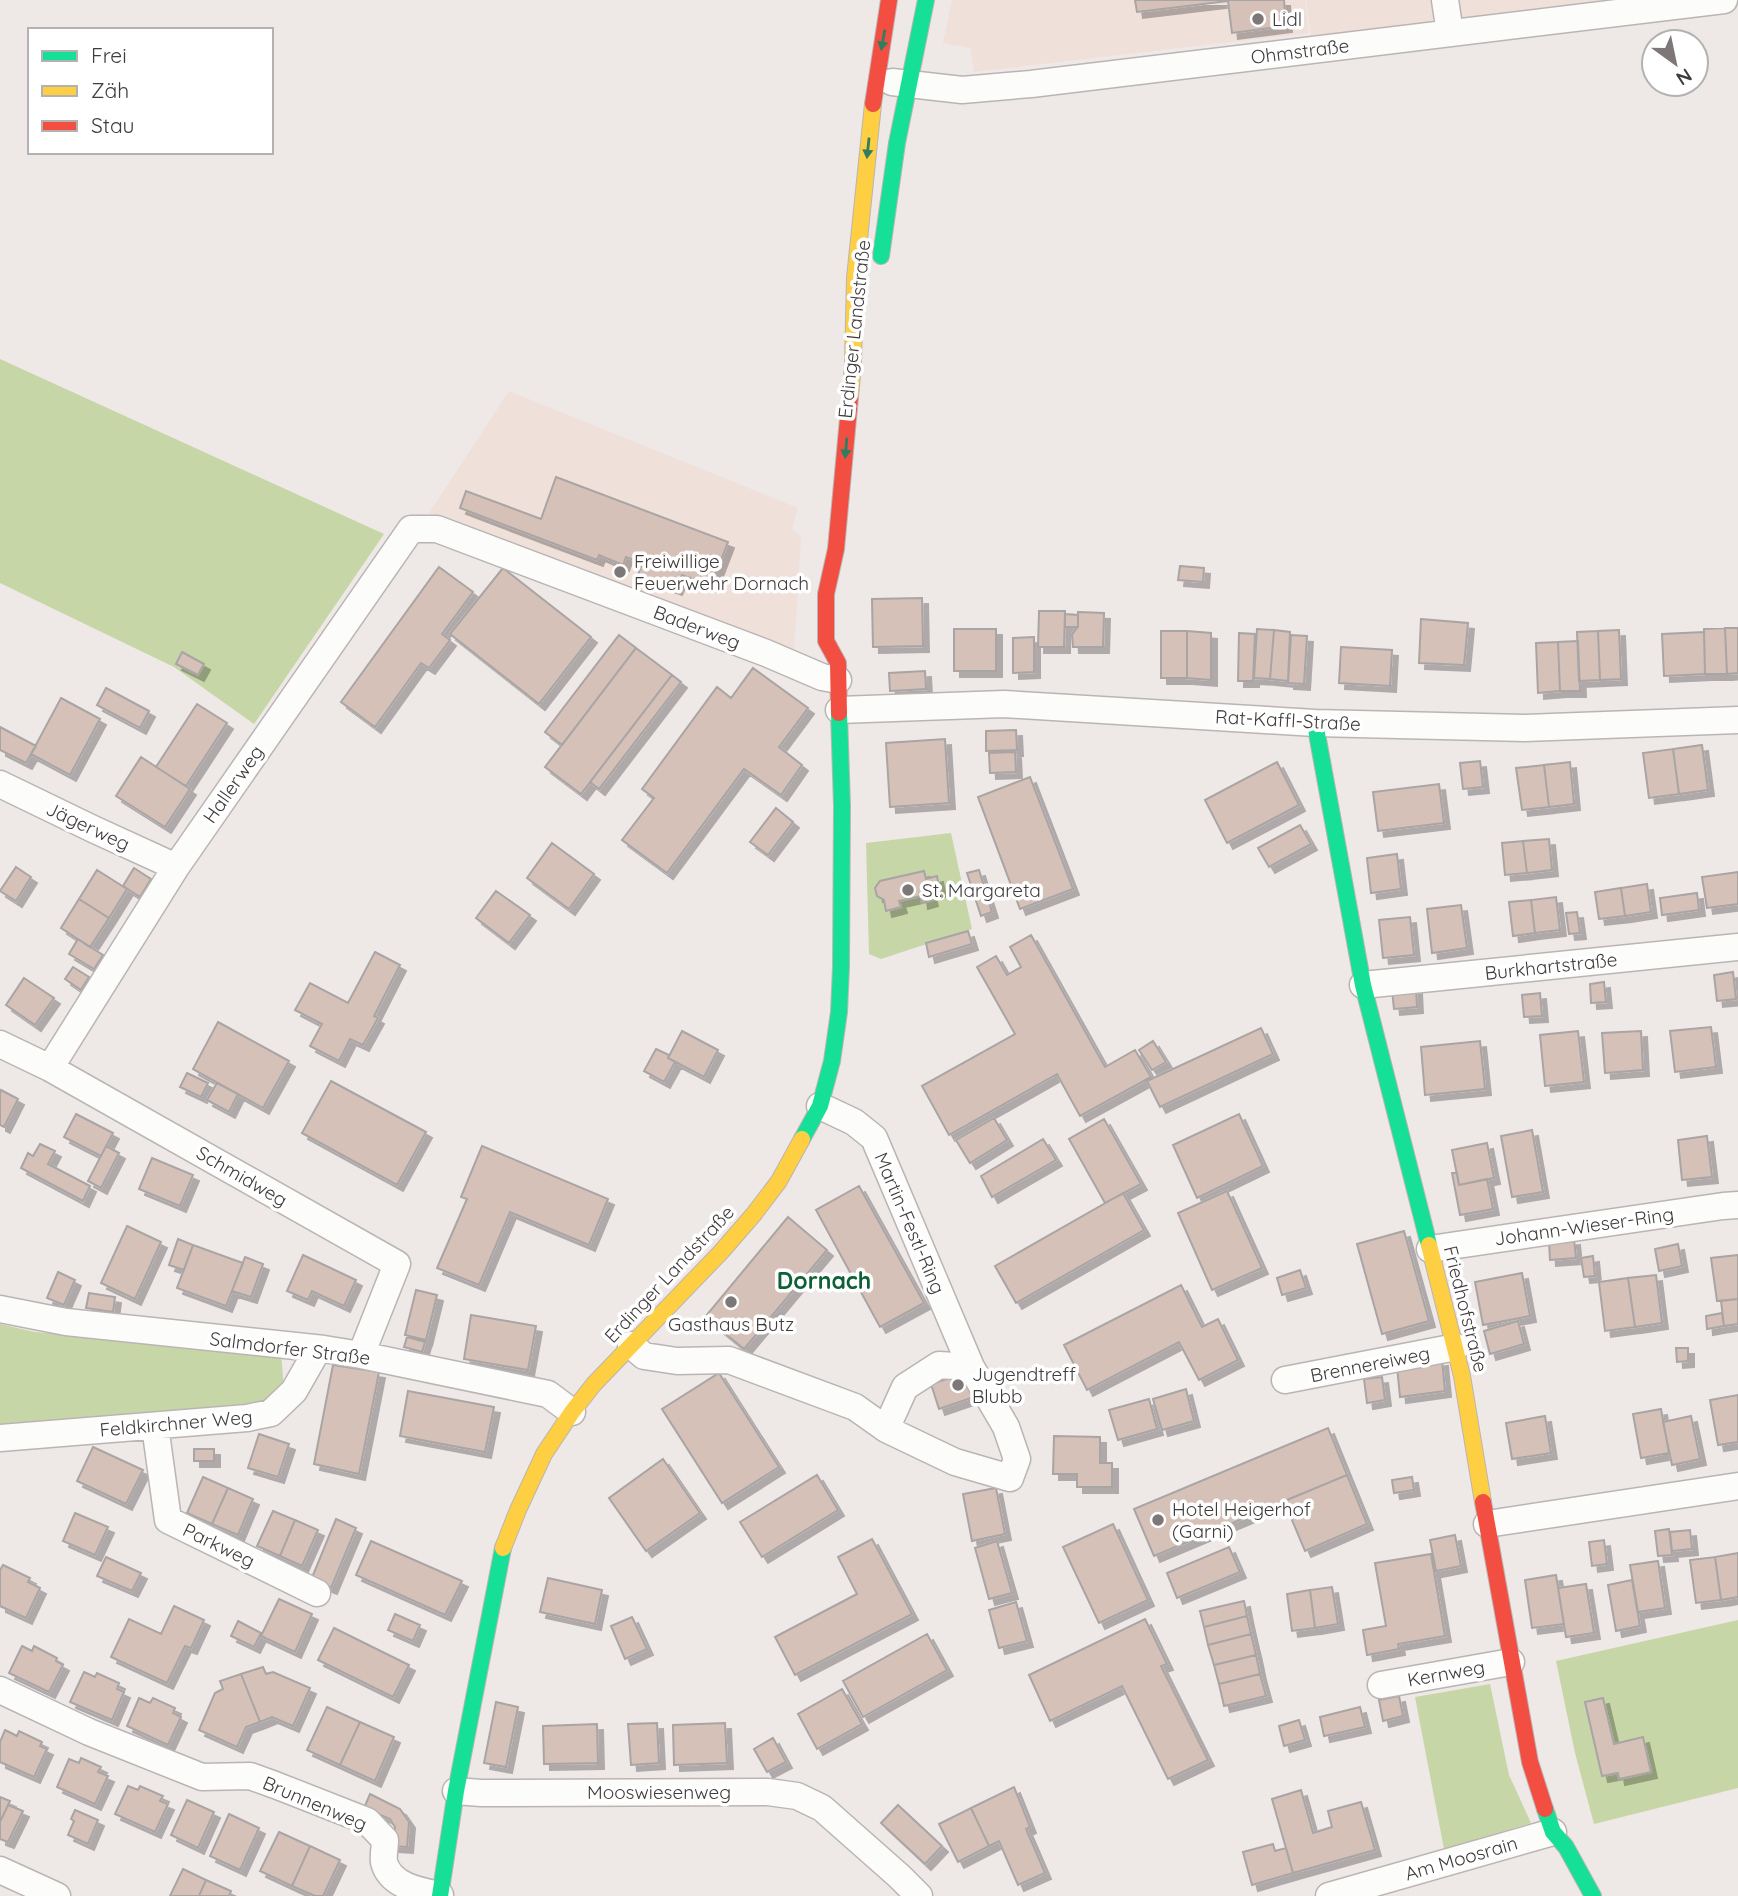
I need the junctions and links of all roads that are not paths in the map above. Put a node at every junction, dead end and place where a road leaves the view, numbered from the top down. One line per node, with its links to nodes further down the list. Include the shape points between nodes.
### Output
1 (889, 0): 6 (street, Erdinger Landstraße, one-way to 6)
2 (926, 0): 7 (street, Erdinger Landstraße)
3 (1445, 0): 5 (street)
4 (1724, 0): 5 (street, Ohmstraße)
5 (1450, 33): 7 (street, Ohmstraße, via 1031,84 962,90)
6 (876, 80): 7 (street, Ohmstraße); 11 (street, Erdinger Landstraße, one-way to 11, via 855,278 841,508 826,594 827,641)
7 (909, 84): 8 (street, Erdinger Landstraße)
8 (880, 267)
9 (437, 529): 11 (street, Baderweg, via 822,677); 16 (street, Hallerweg, via 411,529)
10 (846, 643): 11 (street, Erdinger Landstraße)
11 (838, 671): 12 (street, Erdinger Landstraße)
12 (839, 710): 14 (street, Rat-Kaffl-Straße, via 1004,704); 21 (street, Erdinger Landstraße, via 839,1012)
13 (1738, 720): 14 (street, Rat-Kaffl-Straße, via 1525,728)
14 (1315, 723): 18 (street, Friedhofstraße)
15 (0, 784): 16 (street, Jägerweg)
16 (176, 867): 20 (street, Hallerweg)
17 (1738, 947): 18 (street, Burkhartstraße)
18 (1363, 985): 23 (street, Friedhofstraße)
19 (0, 1044): 20 (street, Schmidweg)
20 (50, 1068): 28 (street, Schmidweg, via 397,1264)
21 (820, 1106): 25 (street, Erdinger Landstraße, via 779,1181 754,1214); 29 (street, Martin-Festl-Ring, via 854,1122 874,1138)
22 (1738, 1205): 23 (street, Johann-Wieser-Ring)
23 (1430, 1249): 26 (street, Friedhofstraße)
24 (0, 1309): 27 (street, Salmdorfer Straße, via 66,1322)
25 (631, 1345): 31 (street, Erdinger Landstraße); 33 (street, Martin-Festl-Ring, via 645,1356 666,1360 729,1360 855,1406)
26 (1456, 1348): 30 (street, Brennereiweg); 36 (street, Friedhofstraße)
27 (318, 1349): 28 (street, Salmdorfer Straße); 32 (street, Feldkirchner Weg, via 294,1391 271,1413)
28 (361, 1355): 31 (street, Salmdorfer Straße, via 548,1394)
29 (971, 1367): 33 (street, via 939,1365 905,1387); 33 (street, Martin-Festl-Ring, via 1006,1427 1017,1459 1010,1478 955,1462)
30 (1285, 1380)
31 (572, 1412): 41 (street, Erdinger Landstraße, via 544,1454 501,1552)
32 (155, 1426): 34 (street, Feldkirchner Weg); 37 (street, Parkweg, via 168,1520)
33 (886, 1429)
34 (0, 1438)
35 (1738, 1486): 36 (street)
36 (1487, 1524): 38 (street, Friedhofstraße)
37 (317, 1593)
38 (1511, 1661): 39 (street, Kernweg); 42 (street, Friedhofstraße, via 1530,1762)
39 (1381, 1685)
40 (0, 1690): 45 (street, Brunnenweg, via 202,1777 250,1776 367,1821 385,1840 384,1862 392,1877)
41 (456, 1791): 45 (street, Erdinger Landstraße); 46 (street, Mooswiesenweg, via 522,1803 768,1792 795,1804 822,1808)
42 (1553, 1832): 47 (street, Am Moosrain); 48 (street, Friedhofstraße)
43 (0, 1870): 44 (street)
44 (57, 1896)
45 (440, 1896)
46 (919, 1896)
47 (1329, 1896)
48 (1593, 1896)

